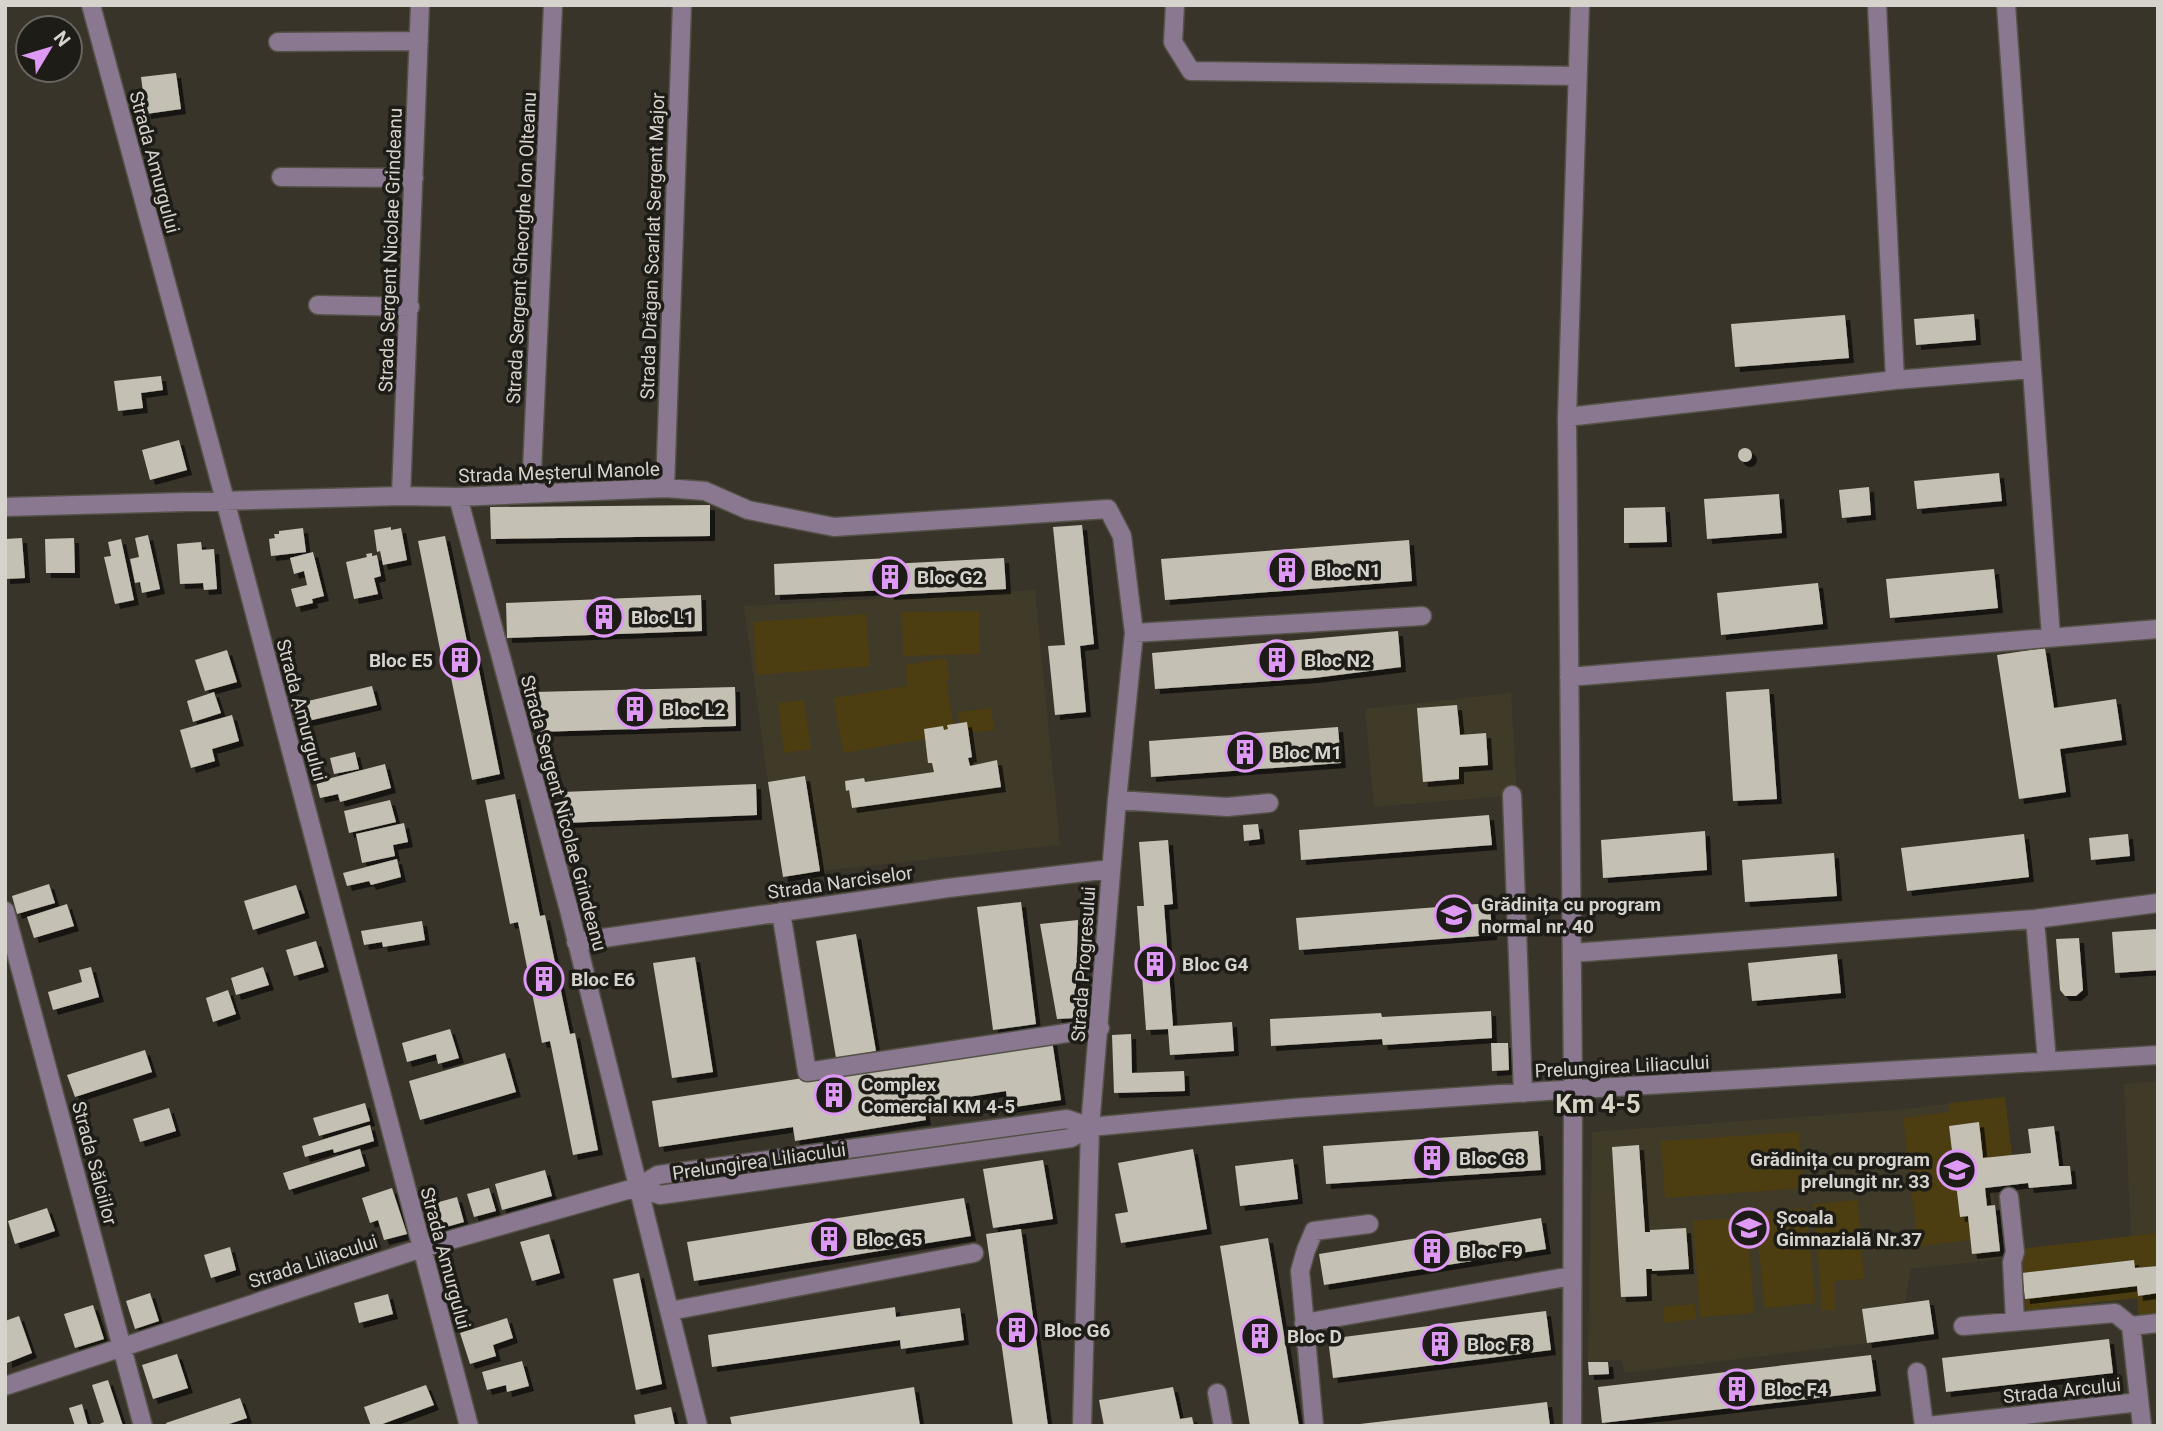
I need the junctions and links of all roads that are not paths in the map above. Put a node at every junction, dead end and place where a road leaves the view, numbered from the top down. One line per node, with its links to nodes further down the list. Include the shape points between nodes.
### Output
1 (91, 5): 23 (street, Strada Amurgului)
2 (420, 5): 9 (street, Strada Sergent Nicolae Grindeanu)
3 (553, 5): 20 (street, Strada Sergent Gheorghe Ion Olteanu)
4 (681, 5): 19 (street, Strada Drăgan Scarlat Sergent Major)
5 (1175, 5): 11 (street, via 1173,42 1191,71)
6 (1580, 5): 11 (street)
7 (1877, 5): 17 (street)
8 (2006, 5): 16 (street)
9 (419, 41): 10 (street); 13 (street, Strada Sergent Nicolae Grindeanu)
10 (278, 43)
11 (1577, 76): 18 (street)
12 (281, 177): 13 (street)
13 (414, 178): 15 (street, Strada Sergent Nicolae Grindeanu)
14 (318, 305): 15 (street)
15 (410, 307): 21 (street, Strada Sergent Nicolae Grindeanu)
16 (2032, 369): 17 (street); 29 (street)
17 (1895, 380): 18 (street)
18 (1567, 416): 30 (street)
19 (664, 488): 20 (street, Strada Meșterul Manole); 25 (street, Strada Meșterul Manole, via 705,491 748,510 834,527)
20 (531, 493): 22 (street, Strada Meșterul Manole)
21 (401, 496): 22 (street, Strada Meșterul Manole); 23 (street, Strada Meșterul Manole)
22 (458, 497): 39 (street, Strada Sergent Nicolae Grindeanu)
23 (225, 500): 24 (street, Strada Meșterul Manole); 50 (street, Strada Amurgului)
24 (5, 507)
25 (1108, 509): 28 (street, Strada Progresului, via 1122,536)
26 (1422, 616): 28 (street)
27 (2158, 629): 29 (street)
28 (1134, 633): 32 (street, Strada Progresului)
29 (2052, 637): 30 (street)
30 (1569, 677): 40 (street)
31 (1513, 795): 45 (street)
32 (1116, 800): 33 (street, via 1227,807); 34 (street, Strada Progresului)
33 (1269, 803)
34 (1111, 869): 37 (street, Strada Narciselor); 41 (street, Strada Progresului)
35 (2158, 903): 38 (street)
36 (5, 911): 59 (street, Strada Sălciilor)
37 (781, 912): 39 (street, Strada Narciselor); 41 (street, via 807,1072)
38 (2035, 919): 40 (street); 43 (street)
39 (576, 942): 47 (street, Strada Sergent Nicolae Grindeanu)
40 (1572, 953): 44 (street)
41 (1100, 1028): 46 (street, Strada Progresului)
42 (2158, 1055): 43 (street, Prelungirea Liliacului)
43 (2047, 1061): 44 (street, Prelungirea Liliacului)
44 (1573, 1090): 45 (street, Prelungirea Liliacului); 52 (street)
45 (1523, 1093): 46 (street, Prelungirea Liliacului)
46 (1090, 1127): 47 (street, Prelungirea Liliacului, via 1059,1140 700,1190 660,1195); 68 (street, Strada Progresului)
47 (638, 1187): 50 (street, Strada Liliacului); 53 (street, Strada Sergent Nicolae Grindeanu)
48 (2009, 1197): 54 (street)
49 (1369, 1224): 55 (street, via 1314,1231 1300,1271)
50 (422, 1248): 59 (street, Strada Liliacului); 66 (street, Strada Amurgului)
51 (974, 1253): 53 (street)
52 (1572, 1276): 55 (street); 71 (street)
53 (670, 1311): 67 (street, Strada Sergent Nicolae Grindeanu)
54 (2015, 1321): 57 (street); 58 (street, via 2115,1313)
55 (1304, 1323): 70 (street)
56 (2158, 1323): 58 (street)
57 (1963, 1326)
58 (2131, 1326): 63 (street, Strada Arcului)
59 (122, 1347): 61 (street, Strada Liliacului); 65 (street, Strada Sălciilor)
60 (1917, 1372): 72 (street)
61 (5, 1386)
62 (1217, 1393): 69 (street)
63 (2139, 1402): 64 (street, Strada Arcului); 73 (street)
64 (1979, 1423): 72 (street, Strada Arcului)
65 (144, 1426)
66 (469, 1426)
67 (698, 1426)
68 (1082, 1426)
69 (1223, 1426)
70 (1314, 1426)
71 (1572, 1426)
72 (1926, 1426)
73 (2142, 1426)

